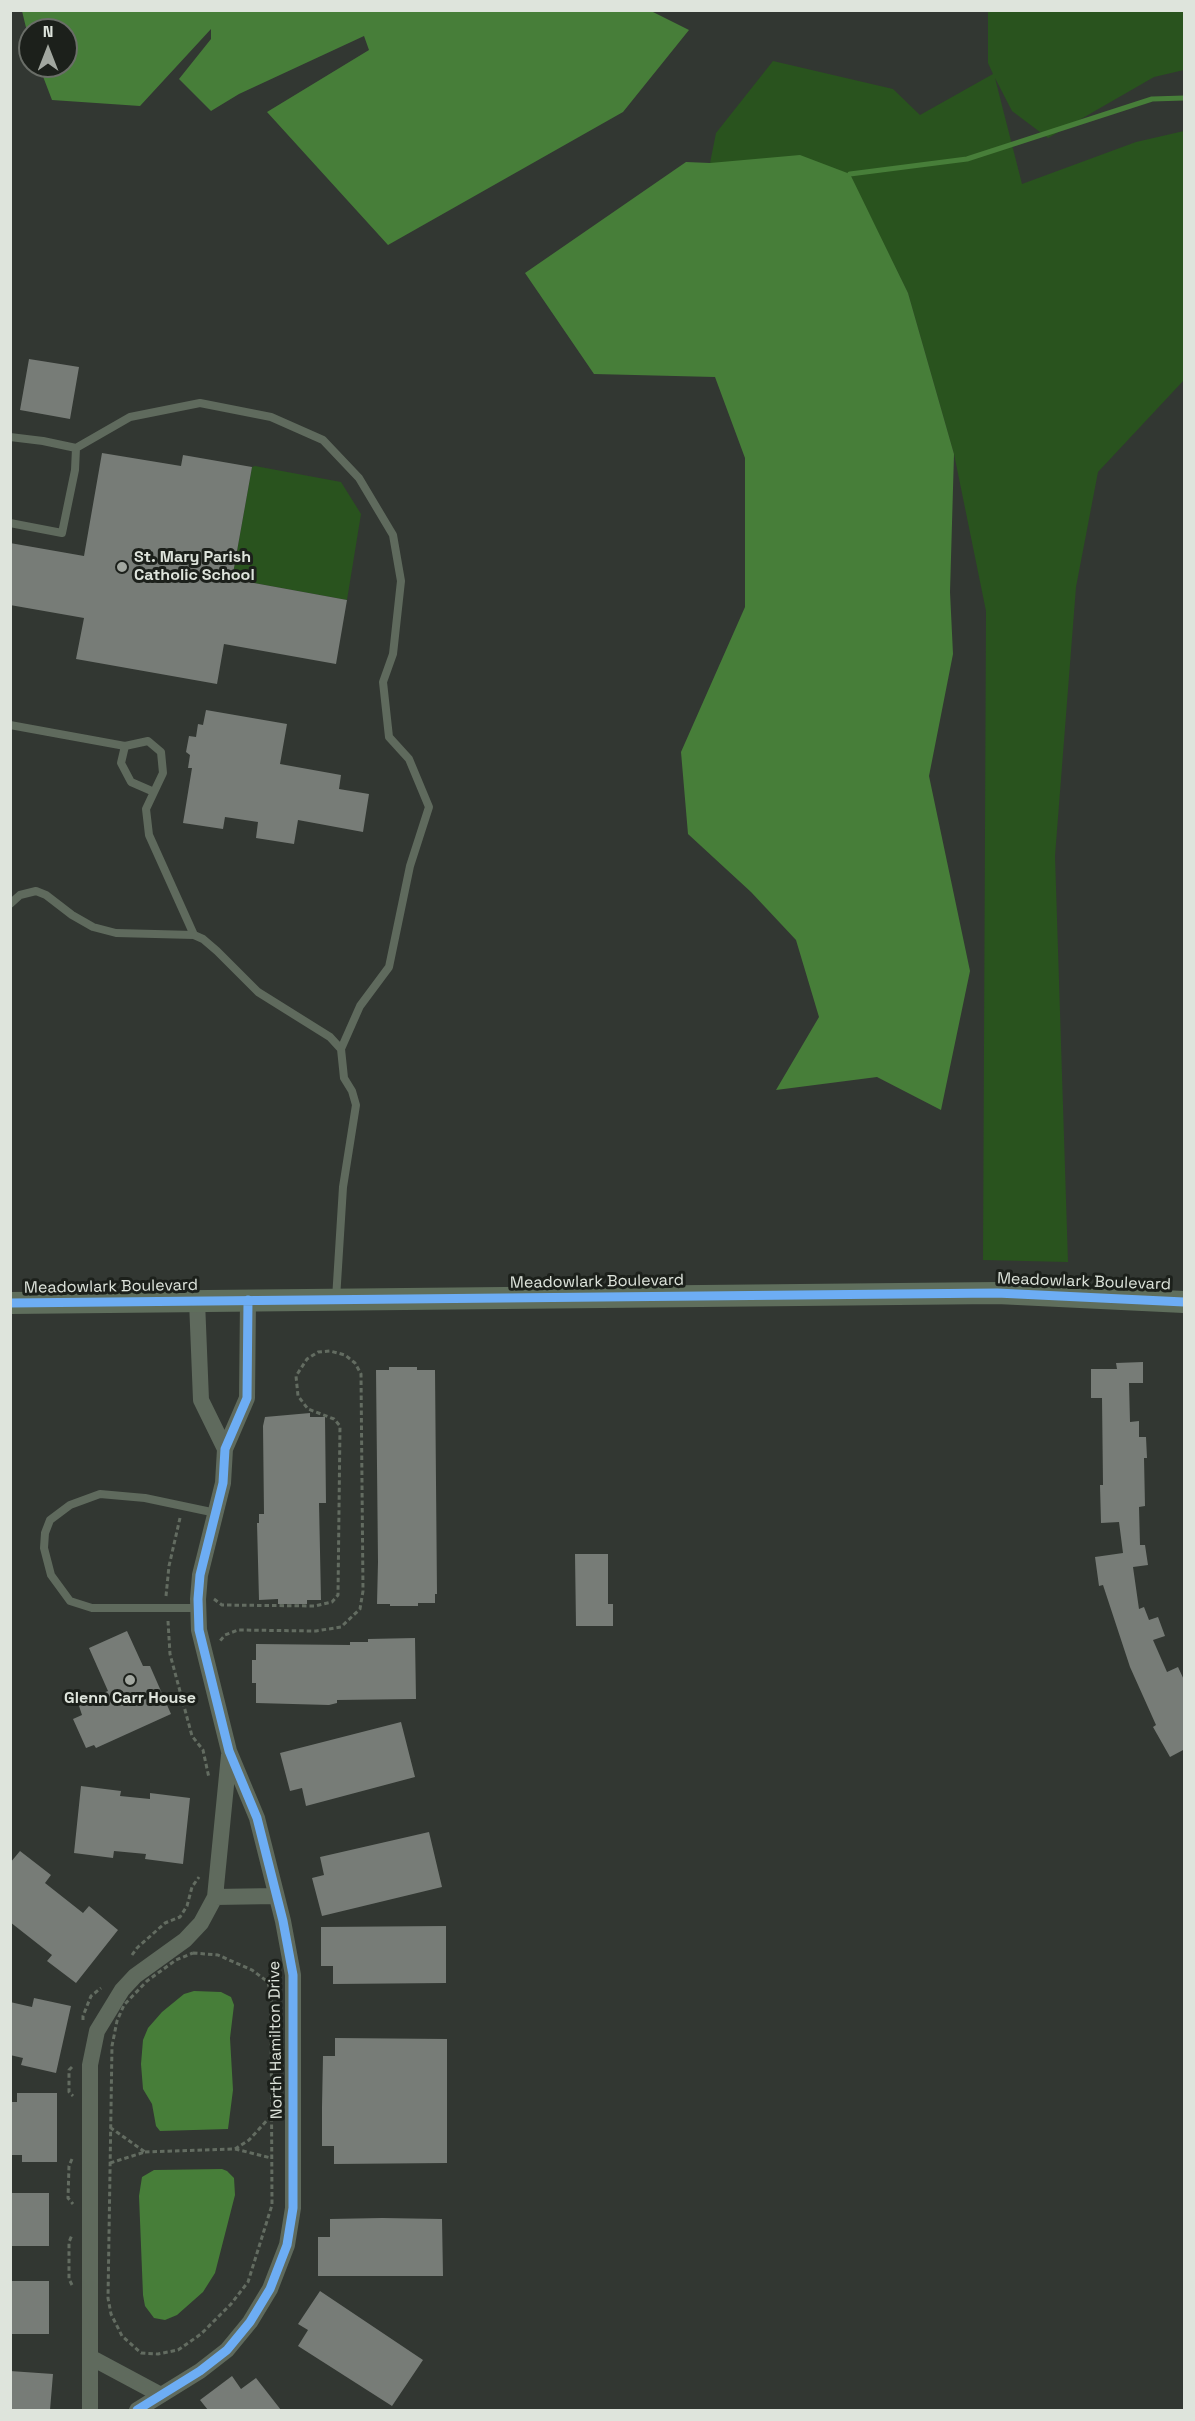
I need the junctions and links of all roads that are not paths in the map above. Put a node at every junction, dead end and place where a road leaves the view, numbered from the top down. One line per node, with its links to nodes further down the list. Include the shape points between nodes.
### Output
1 (10, 437): 2 (lane)
2 (76, 448): 3 (lane, via 62,532); 9 (lane, via 130,417 200,403 271,417 323,440 359,477 393,535 401,581 393,654 383,682 389,737 409,759 429,807 410,866 389,967 360,1006)
3 (10, 522)
4 (10, 726): 5 (lane)
5 (125, 746): 6 (lane, via 121,763 131,782); 6 (lane, via 148,741 161,752 163,773)
6 (154, 792): 8 (lane, via 146,809 149,835)
7 (10, 904): 8 (lane, via 20,895 36,891 93,927 116,933)
8 (194, 935): 9 (lane, via 217,951 258,992 330,1037)
9 (341, 1049): 10 (lane, via 344,1078 356,1105 343,1187)
10 (336, 1299): 11 (street, Meadowlark Boulevard); 13 (street, Meadowlark Boulevard, via 998,1293)
11 (248, 1300): 12 (street, Meadowlark Boulevard); 15 (street, North Hamilton Drive, via 247,1398)
12 (197, 1301): 14 (street, Meadowlark Boulevard); 15 (street, North Hamilton Drive, via 201,1400)
13 (1185, 1302)
14 (10, 1303)
15 (225, 1449): 16 (street, North Hamilton Drive)
16 (216, 1513): 17 (street, North Hamilton Drive, via 200,1575); 17 (lane, via 145,1498 100,1494 70,1505 50,1520 45,1533 44,1548 51,1575 70,1601 92,1608)
17 (198, 1608): 18 (street, North Hamilton Drive, via 199,1630)
18 (229, 1751): 19 (street, North Hamilton Drive, via 256,1818); 20 (street, North Hamilton Drive)
19 (276, 1896): 20 (street); 22 (street, North Hamilton Drive, via 293,1975 293,2208 287,2245 270,2289 250,2322 226,2350)
20 (215, 1897): 21 (street, North Hamilton Drive, via 201,1923 185,1940 122,1990 97,2031 90,2065)
21 (90, 2357): 22 (street); 23 (street, North Hamilton Drive)
22 (161, 2395): 24 (street, North Hamilton Drive)
23 (90, 2410)
24 (137, 2410)

